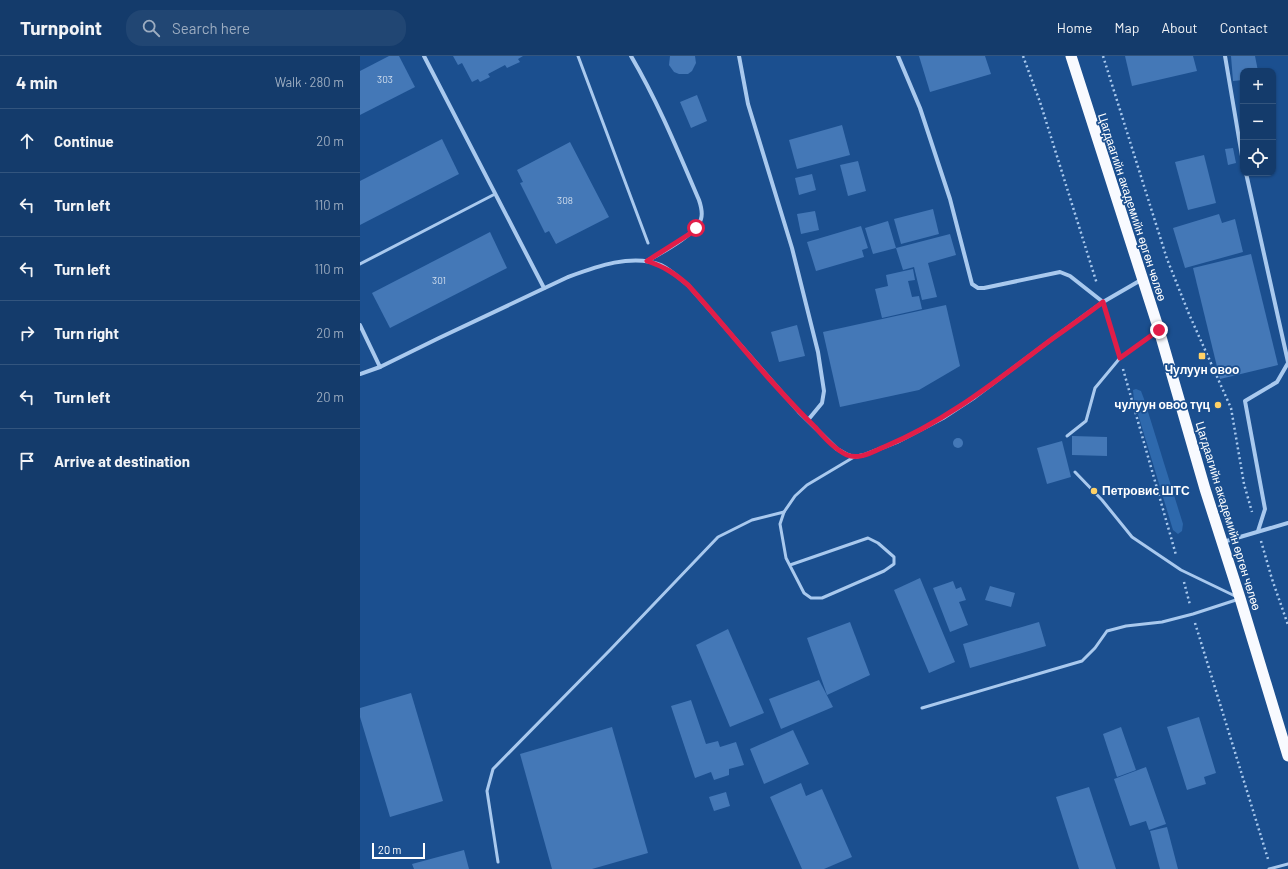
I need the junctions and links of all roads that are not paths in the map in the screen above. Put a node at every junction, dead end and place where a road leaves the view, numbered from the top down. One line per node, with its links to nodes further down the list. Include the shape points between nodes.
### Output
1 (424, 56): 10 (street)
2 (578, 56): 11 (lane)
3 (631, 56): 12 (street, via 664,118 701,210 700,223 691,233)
4 (739, 56): 22 (street, via 748,104 792,248 818,352 824,391 822,403)
5 (898, 56): 16 (street, via 920,108 950,199 972,284 984,288 1060,272 1070,276)
6 (1071, 56): 14 (highway, Цагдаагийн академийн өргөн чөлөө)
7 (1224, 56): 8 (street)
8 (1240, 145)
9 (1247, 176): 19 (street)
10 (495, 194): 13 (lane); 15 (street)
11 (648, 243)
12 (647, 261): 15 (street, via 608,264); 22 (street, via 673,272 688,285)
13 (360, 264)
14 (1142, 280): 16 (street); 18 (highway, Цагдаагийн академийн өргөн чөлөө)
15 (544, 288): 20 (street)
16 (1103, 302): 24 (street, via 943,418 896,442)
17 (360, 325): 20 (street)
18 (1159, 330): 23 (lane, via 1120,358 1095,388 1086,421); 29 (highway, Цагдаагийн академийн өргөн чөлөө)
19 (1288, 363): 28 (street, via 1277,382 1244,401 1265,509)
20 (380, 367): 21 (street)
21 (360, 374)
22 (808, 420): 24 (street, via 837,449)
23 (1067, 436)
24 (854, 457): 26 (lane, via 807,485 795,496)
25 (1075, 472): 31 (lane, via 1132,537 1181,570)
26 (784, 512): 30 (lane, via 780,524 786,558); 34 (lane, via 752,520 718,537 493,768 487,791)
27 (1288, 523): 28 (street)
28 (1258, 531): 29 (street)
29 (1222, 542): 31 (highway, Цагдаагийн академийн өргөн чөлөө)
30 (790, 564): 30 (lane, via 804,593 811,598 822,598 884,571 894,564 894,557 868,538)
31 (1240, 598): 32 (lane, via 1162,622 1107,631 1082,661); 33 (highway, Цагдаагийн академийн өргөн чөлөө)
32 (922, 708)
33 (1288, 756)
34 (498, 862)
35 (1288, 864): 36 (lane)
36 (1270, 869)

